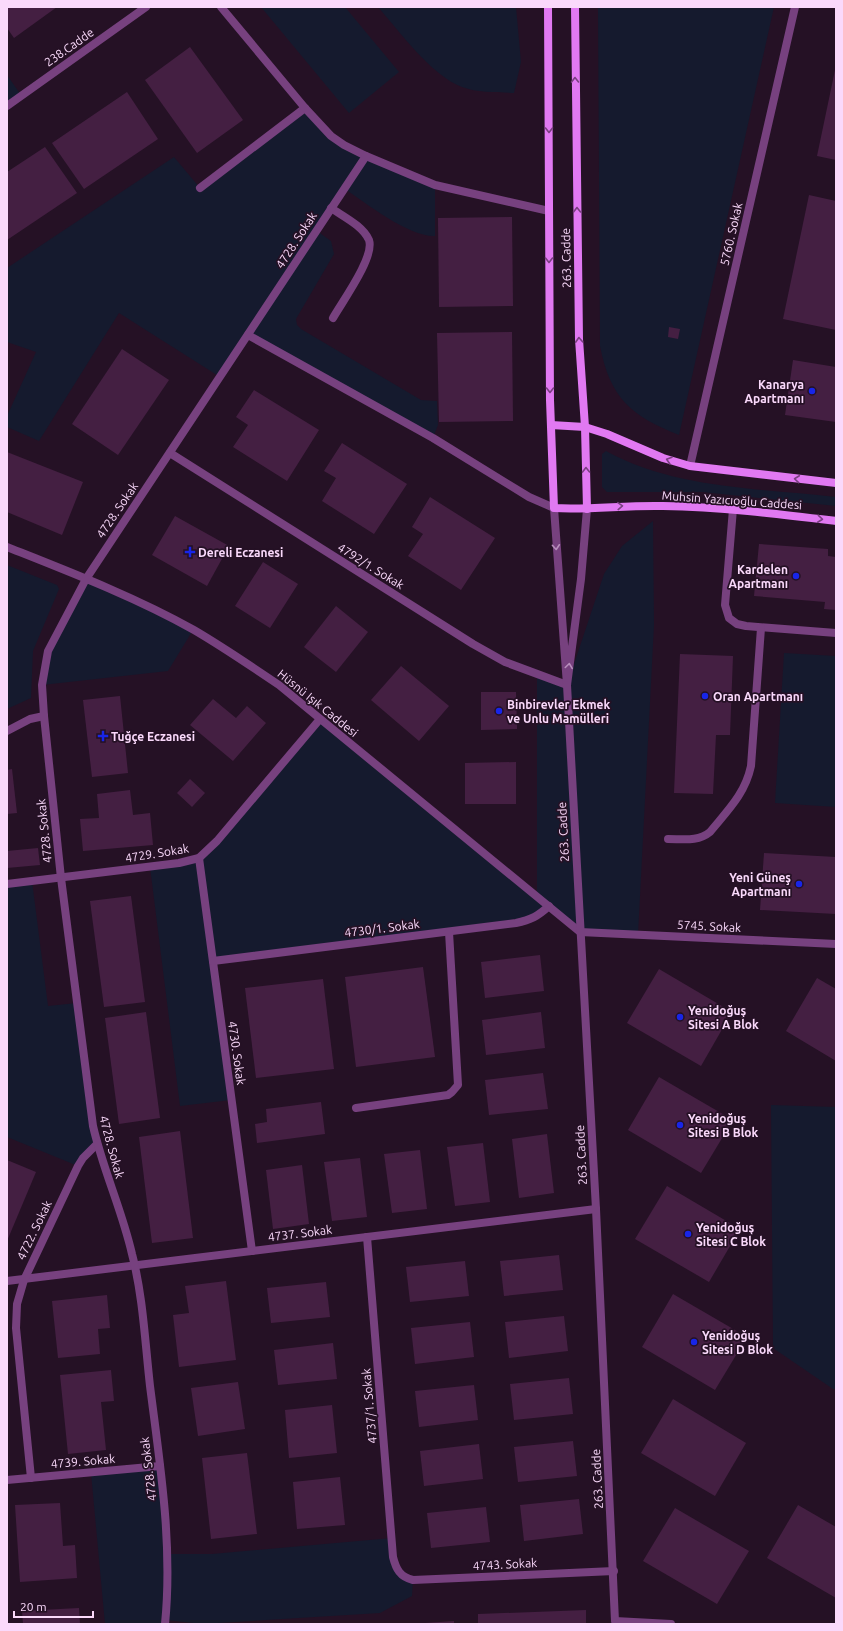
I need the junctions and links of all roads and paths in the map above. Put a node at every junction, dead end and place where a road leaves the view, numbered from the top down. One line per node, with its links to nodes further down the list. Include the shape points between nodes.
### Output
1 (146, 7): 6 (street, 238.Cadde)
2 (221, 7): 7 (street)
3 (548, 7): 11 (main road, one-way to 11)
4 (575, 7): 15 (main road, 263. Cadde, one-way to 4, via 579,339)
5 (795, 7): 17 (street, 5760. Sokak)
6 (7, 106)
7 (305, 108): 8 (street, via 331,136); 9 (street)
8 (366, 156): 10 (street, 4728. Sokak); 11 (street, via 435,185)
9 (200, 188)
10 (332, 208): 12 (street, via 360,228 369,241 368,257); 13 (street, 4728. Sokak)
11 (549, 212): 14 (main road, one-way to 14)
12 (333, 318)
13 (248, 335): 16 (street, 4728. Sokak); 19 (street, via 432,438 529,497)
14 (551, 425): 15 (main road); 19 (main road)
15 (585, 427): 17 (main road, one-way to 15); 20 (main road, 263. Cadde, one-way to 15)
16 (170, 453): 24 (street, 4728. Sokak); 27 (street, 4792/1. Sokak, via 473,644 505,662)
17 (690, 466): 18 (main road, one-way to 17)
18 (836, 483)
19 (554, 508): 20 (main road, Muhsin Yazıcıoğlu Caddesi); 27 (street, one-way to 27)
20 (587, 509): 21 (main road, Muhsin Yazıcıoğlu Caddesi, one-way to 21, via 632,506); 27 (street, one-way to 20)
21 (733, 509): 22 (main road, Muhsin Yazıcıoğlu Caddesi, one-way to 22); 25 (street, via 725,606 729,618 737,624)
22 (836, 520)
23 (7, 547): 24 (street, Hüsnü Işık Caddesi)
24 (86, 579): 28 (street, 4728. Sokak, via 46,657 42,685); 29 (street, Hüsnü Işık Caddesi, via 193,630 279,685)
25 (761, 628): 26 (street); 31 (street, via 752,759 748,781 742,794 704,837 688,840)
26 (836, 634)
27 (567, 685): 37 (street, 263. Cadde)
28 (44, 716): 30 (street, via 30,719); 33 (street, 4728. Sokak)
29 (320, 719): 32 (street, 4729. Sokak, via 217,841); 35 (street, Hüsnü Işık Caddesi)
30 (7, 731)
31 (668, 838)
32 (199, 858): 33 (street, 4729. Sokak, via 179,863); 39 (street, 4730. Sokak)
33 (61, 878): 34 (street, 4729. Sokak); 41 (street, 4728. Sokak, via 88,1097)
34 (7, 884)
35 (549, 906): 36 (street, 4730/1. Sokak, via 529,921); 37 (street, Hüsnü Işık Caddesi)
36 (449, 932): 39 (street, 4730/1. Sokak); 40 (street, via 458,1085 444,1096)
37 (580, 932): 38 (street, 5745. Sokak); 42 (street, 263. Cadde)
38 (836, 944)
39 (212, 961): 44 (street, 4730. Sokak)
40 (356, 1108)
41 (97, 1144): 45 (street, 4728. Sokak); 46 (street, 4722. Sokak, via 78,1166)
42 (596, 1208): 43 (street, 4737. Sokak); 51 (street, 263. Cadde)
43 (367, 1237): 44 (street, 4737. Sokak); 52 (street, 4737/1. Sokak, via 393,1557)
44 (252, 1251): 45 (street, 4737. Sokak)
45 (135, 1266): 46 (street, 4737. Sokak); 48 (street, 4728. Sokak)
46 (24, 1280): 47 (street, 4737. Sokak); 49 (street, 4722. Sokak, via 17,1304 16,1328)
47 (7, 1281)
48 (160, 1466): 49 (street, 4739. Sokak); 54 (street, 4728. Sokak, via 166,1520 168,1588)
49 (31, 1478): 50 (street, 4739. Sokak)
50 (7, 1480)
51 (614, 1571): 52 (street, 4743. Sokak, via 413,1580); 53 (street, 263. Cadde)
52 (399, 1573)
53 (615, 1622): 55 (street)
54 (165, 1624)
55 (671, 1624)

